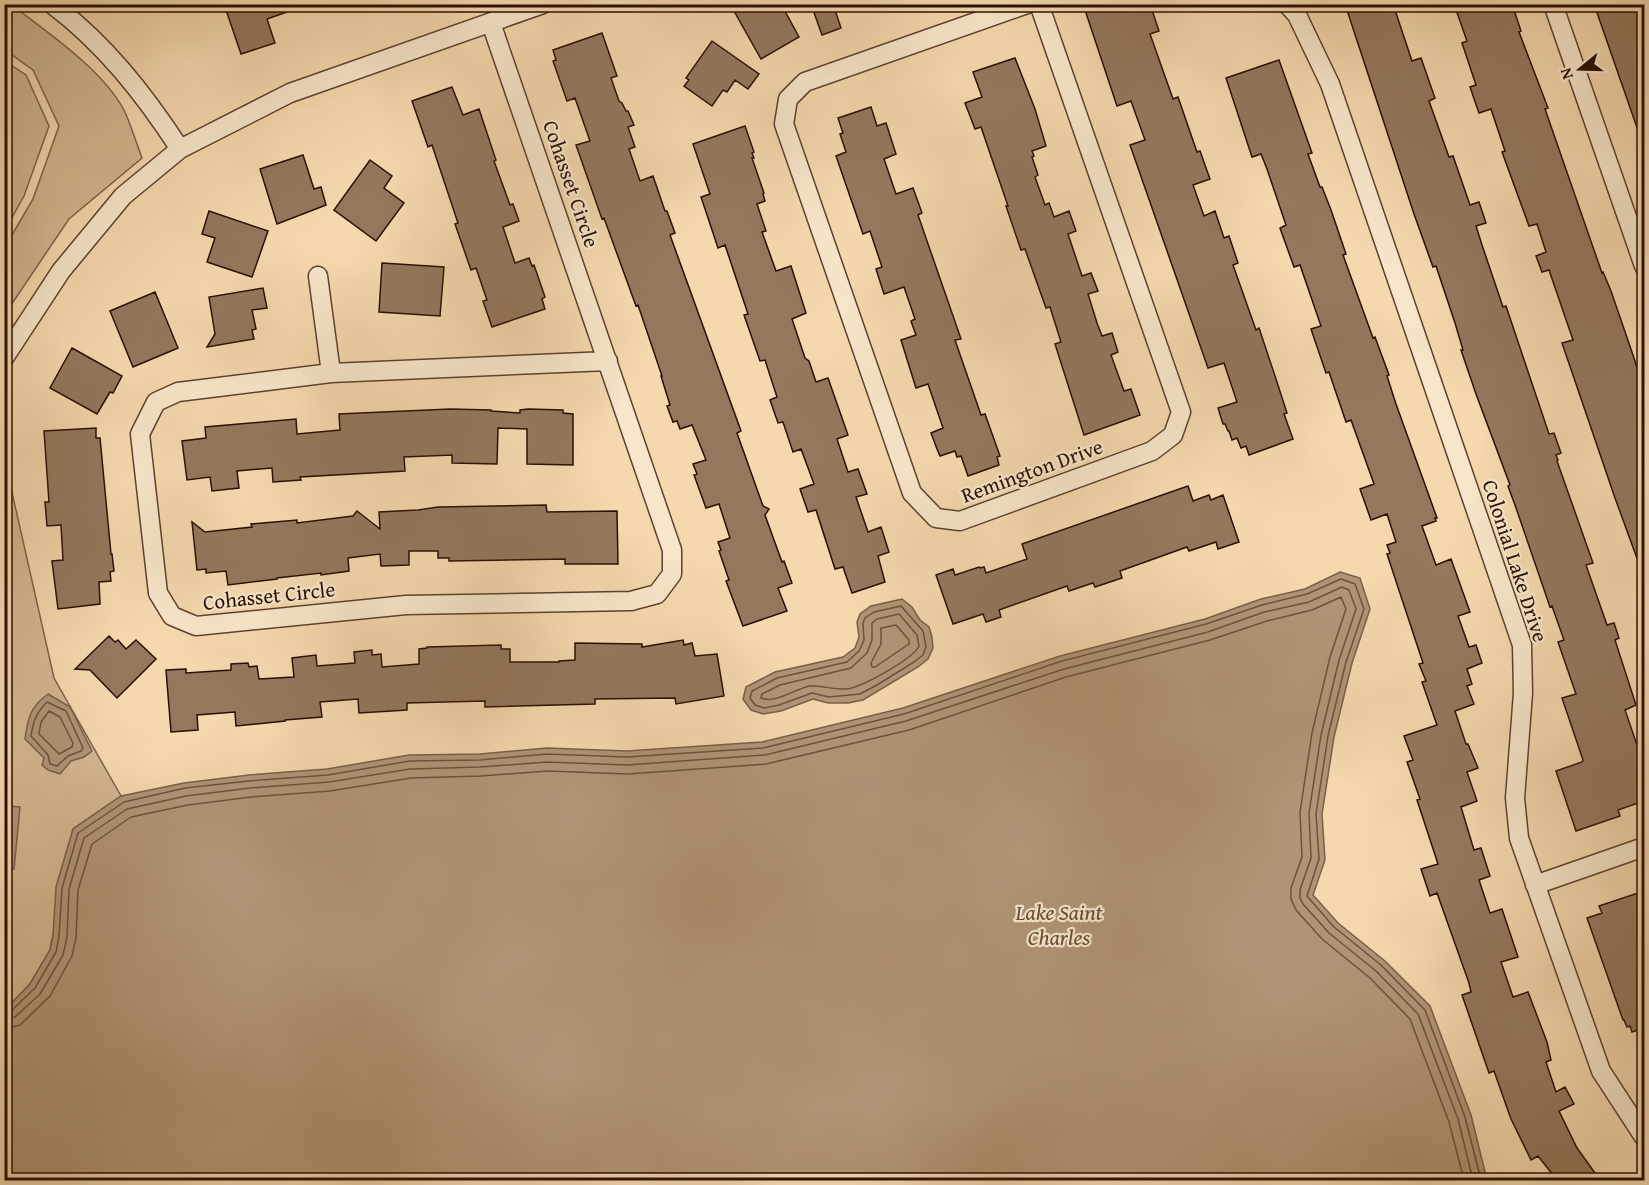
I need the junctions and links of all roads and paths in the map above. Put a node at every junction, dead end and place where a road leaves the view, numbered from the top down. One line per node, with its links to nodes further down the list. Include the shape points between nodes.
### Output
1 (52, 4): 8 (street, via 114,59)
2 (543, 4): 7 (street)
3 (1027, 4): 4 (street, Remington Drive, via 805,82 788,99 784,124 912,493 936,518 960,521 1152,451 1173,435 1181,412)
4 (1039, 4)
5 (1287, 4): 15 (street, Colonial Lake Drive, via 1297,15 1330,84 1522,645 1523,693 1515,798 1519,838)
6 (1553, 4): 9 (street)
7 (491, 23): 8 (street, via 290,93); 12 (street, Cohasset Circle)
8 (180, 149): 11 (street, via 123,196 61,272)
9 (1644, 266)
10 (318, 276): 13 (street)
11 (4, 358)
12 (608, 361): 13 (street, Cohasset Circle); 13 (street, Cohasset Circle, via 672,550 672,574 657,594 631,601 406,605 196,627 172,616 158,593 140,434 156,402 178,392)
13 (331, 373)
14 (1644, 847): 15 (street)
15 (1535, 885): 16 (street, Colonial Lake Drive, via 1601,1071)
16 (1644, 1137)

